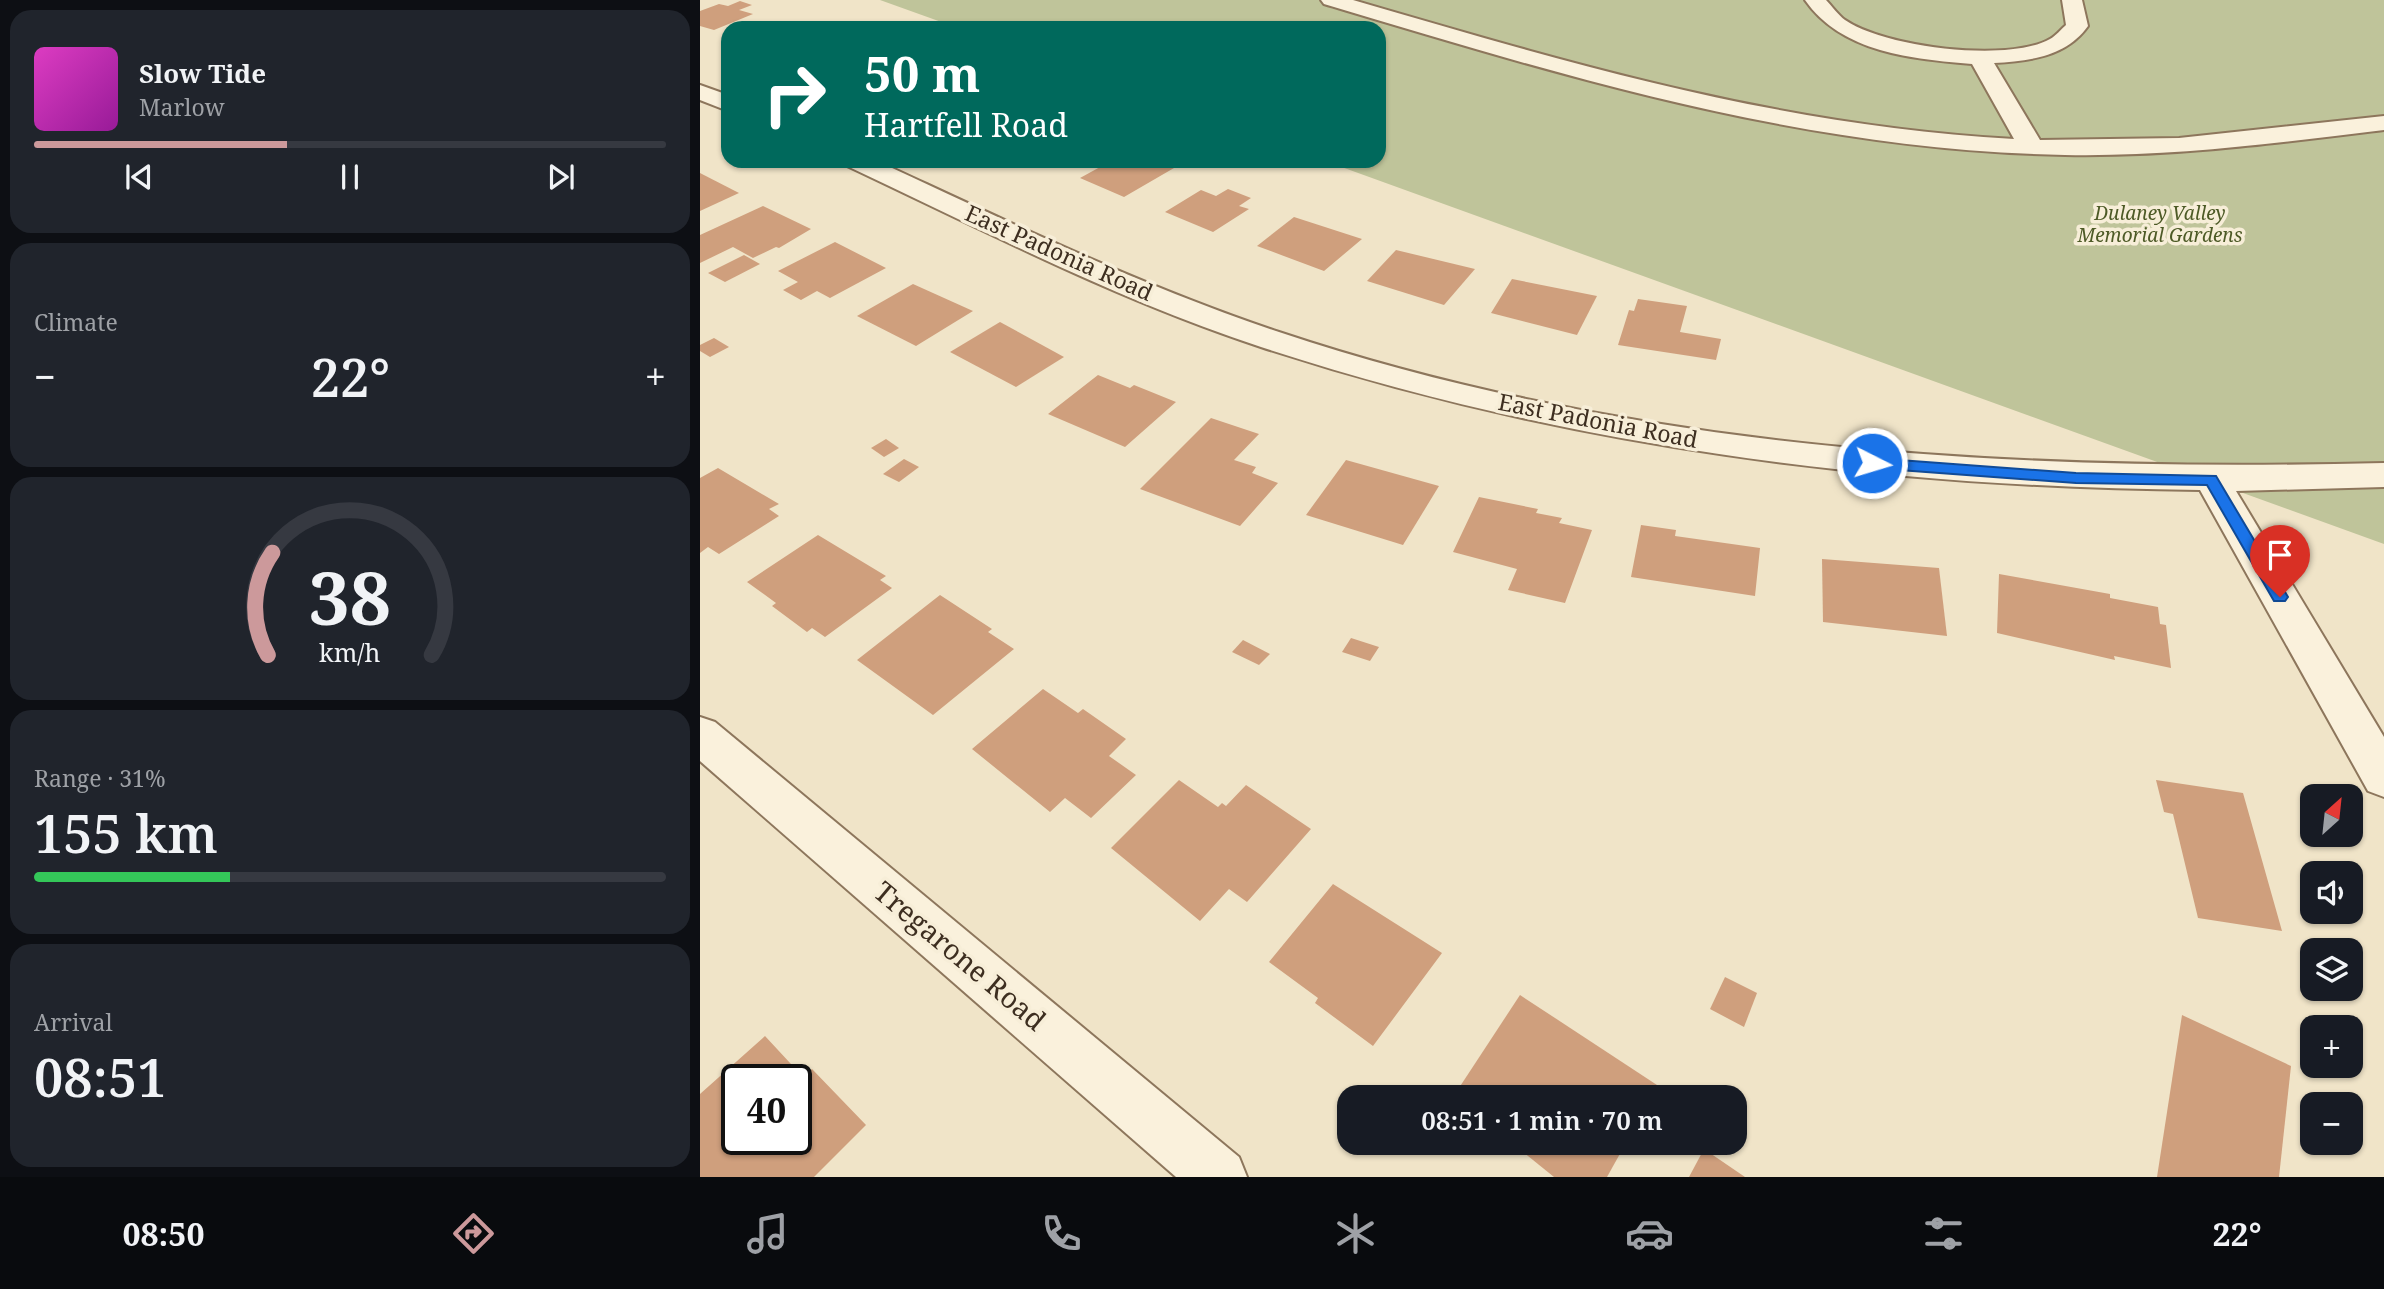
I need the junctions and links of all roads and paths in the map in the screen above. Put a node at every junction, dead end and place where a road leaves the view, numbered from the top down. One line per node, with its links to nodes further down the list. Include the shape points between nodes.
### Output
1 (1331, 0): 8 (street, via 1591,76 1759,115 1922,138)
2 (1815, 0): 4 (street, via 1824,14 1864,37 1936,55)
3 (2072, 0): 4 (street, via 2080,12 2079,26 2068,38 2036,51)
4 (1980, 58): 8 (street)
5 (700, 92): 6 (street)
6 (721, 101)
7 (2384, 123): 8 (street, via 2178,146)
8 (2031, 146)
9 (871, 168): 11 (street, East Padonia Road, via 1111,278 1209,317 1430,387 1755,450 1963,471)
10 (2384, 475): 11 (street, East Padonia Road)
11 (2211, 480): 13 (street)
12 (700, 735): 14 (street, Tregarone Road)
13 (2384, 777)
14 (1219, 1177)

